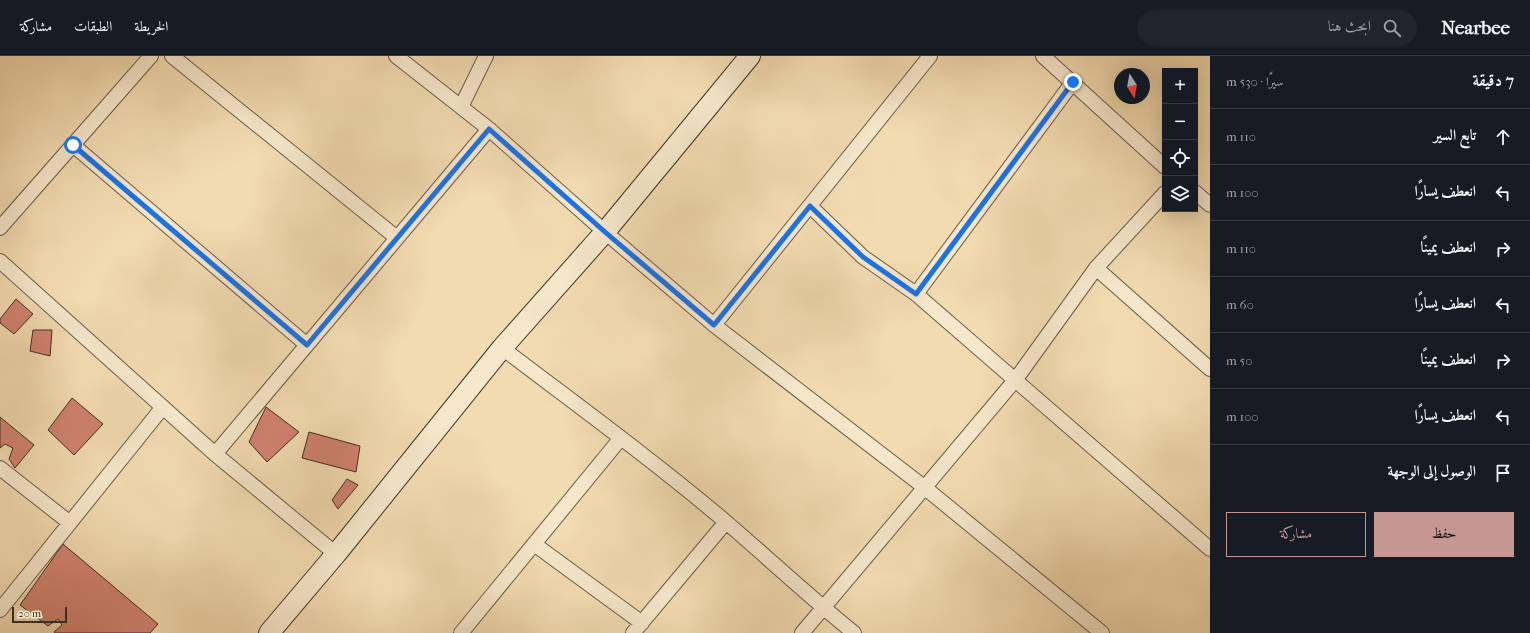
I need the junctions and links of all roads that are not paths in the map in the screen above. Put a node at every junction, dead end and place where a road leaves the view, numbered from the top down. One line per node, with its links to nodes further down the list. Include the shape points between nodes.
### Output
1 (151, 56): 11 (street)
2 (172, 56): 19 (street)
3 (396, 56): 9 (street)
4 (486, 56): 9 (street)
5 (750, 56): 18 (street)
6 (930, 56): 16 (street)
7 (1043, 56): 8 (street)
8 (1073, 82): 12 (street); 22 (street)
9 (460, 107): 10 (street)
10 (489, 129): 18 (street); 19 (street)
11 (73, 145): 17 (street); 24 (street)
12 (1162, 164)
13 (1198, 194): 15 (street)
14 (1162, 196): 21 (street)
15 (1210, 204)
16 (810, 206): 22 (street, via 863,257); 23 (street)
17 (0, 228)
18 (605, 232): 23 (street); 25 (street)
19 (396, 238): 24 (street)
20 (0, 261): 28 (street)
21 (1096, 268): 26 (street); 27 (street)
22 (916, 294): 27 (street)
23 (714, 325): 32 (street)
24 (307, 345): 30 (street)
25 (502, 348): 29 (street); 37 (street)
26 (1210, 369)
27 (1016, 378): 32 (street); 36 (street)
28 (163, 407): 30 (street); 34 (street)
29 (622, 438): 33 (street); 35 (street)
30 (215, 454): 37 (street)
31 (0, 468): 34 (street)
32 (924, 487): 38 (street); 45 (street)
33 (726, 522): 38 (street); 40 (street)
34 (70, 523): 39 (street)
35 (534, 544): 40 (street); 42 (street)
36 (1210, 549)
37 (336, 554): 41 (street)
38 (823, 607): 43 (street); 44 (street)
39 (0, 610)
40 (638, 628)
41 (269, 633)
42 (461, 633)
43 (802, 633)
44 (854, 633)
45 (1102, 633)

